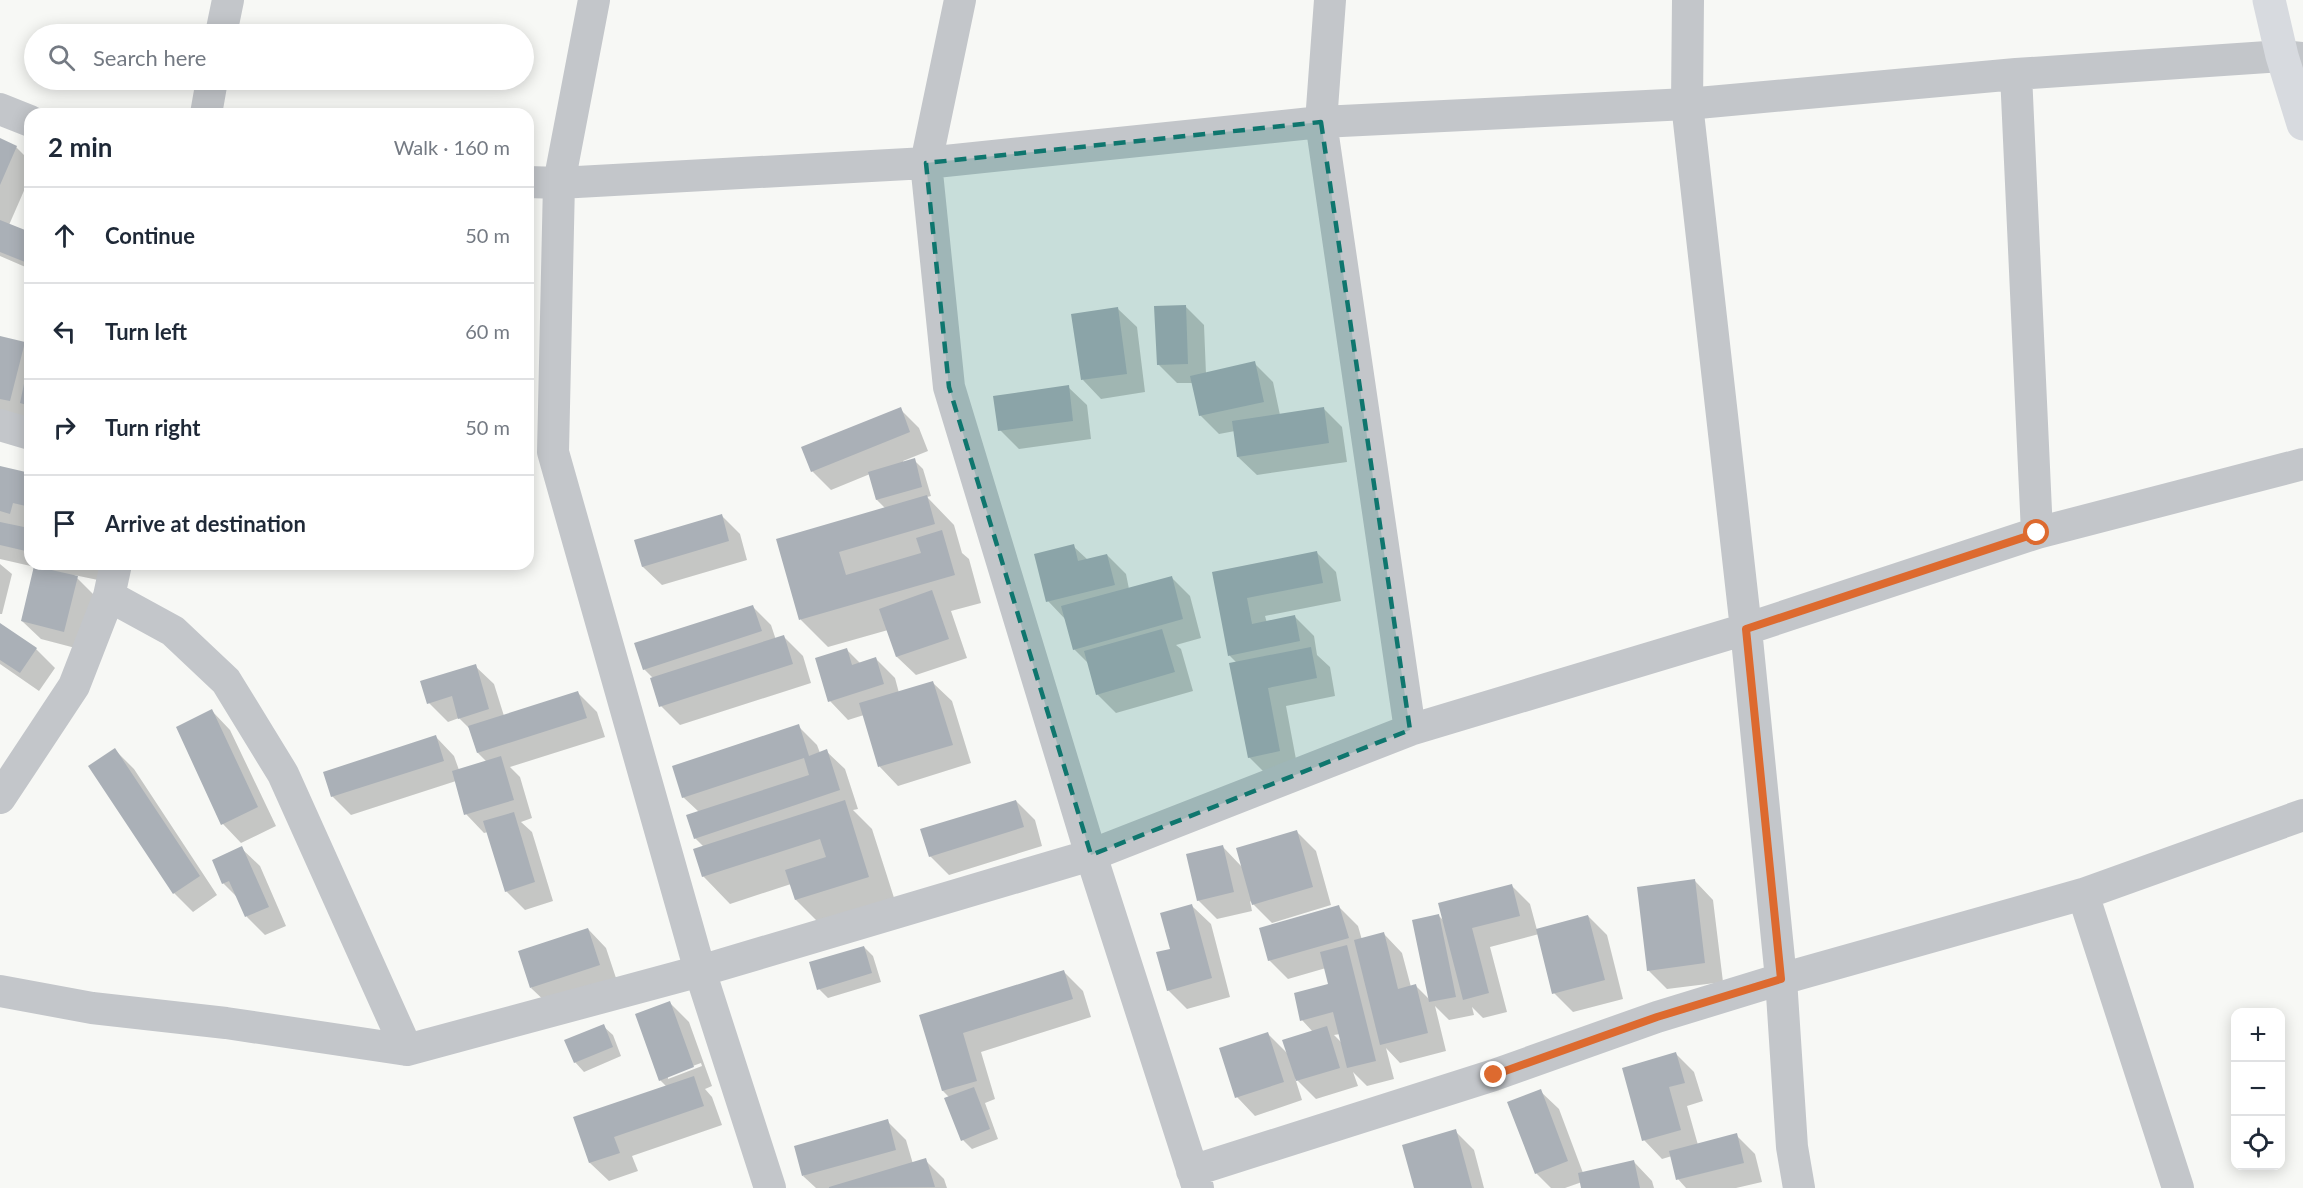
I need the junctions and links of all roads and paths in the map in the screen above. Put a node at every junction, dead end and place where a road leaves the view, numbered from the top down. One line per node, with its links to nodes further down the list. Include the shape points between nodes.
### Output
1 (228, 0): 7 (street)
2 (594, 0): 19 (street)
3 (960, 0): 17 (street)
4 (1330, 0): 15 (street)
5 (1688, 0): 11 (street)
6 (2270, 0): 8 (street)
7 (223, 24)
8 (2293, 57): 9 (street); 16 (street)
9 (2016, 74): 11 (street); 23 (street)
10 (210, 90): 12 (street)
11 (1687, 104): 15 (street); 26 (street)
12 (207, 108)
13 (0, 109): 14 (street)
14 (24, 119)
15 (1321, 122): 17 (street); 27 (street)
16 (2303, 124)
17 (926, 163): 19 (street); 30 (street, via 949,387)
18 (534, 182): 19 (street)
19 (560, 183): 32 (street, via 553,452)
20 (0, 425): 21 (street)
21 (24, 432)
22 (2303, 464): 23 (street)
23 (2037, 533): 26 (street)
24 (115, 570): 25 (street)
25 (109, 596): 28 (street, via 74,686); 35 (street, via 173,631 226,681 283,774)
26 (1746, 629): 27 (street); 33 (street)
27 (1410, 730): 30 (street)
28 (0, 798)
29 (2303, 815): 31 (street)
30 (1091, 855): 32 (street); 36 (street)
31 (2083, 894): 33 (street); 39 (street)
32 (700, 971): 35 (street); 37 (street)
33 (1781, 979): 36 (street, via 1657,1017); 38 (street, via 1792,1147)
34 (0, 991): 35 (street, via 92,1008)
35 (407, 1050)
36 (1195, 1179)
37 (770, 1188)
38 (1799, 1188)
39 (2178, 1188)

